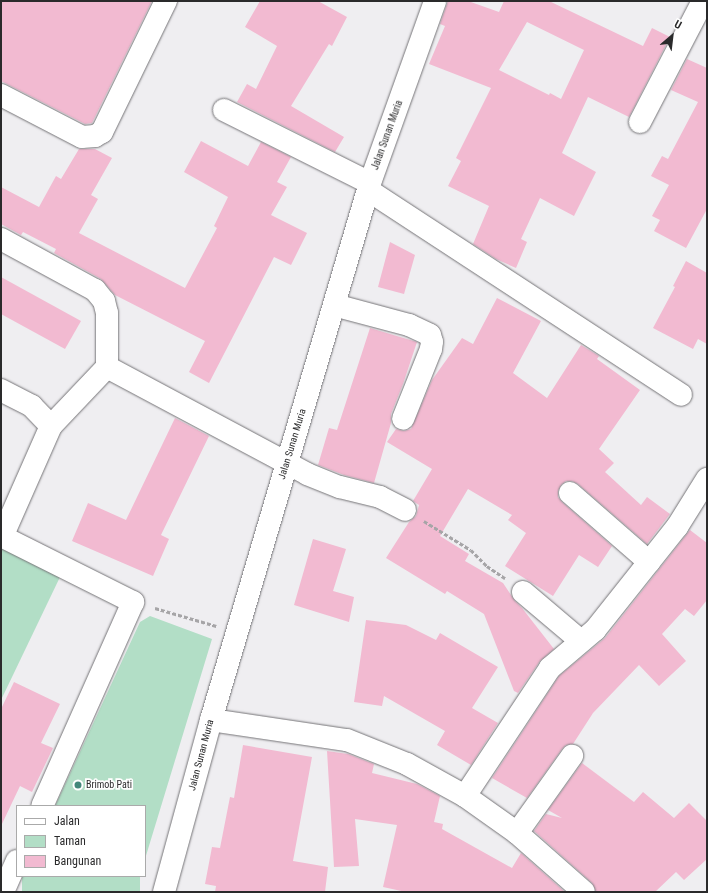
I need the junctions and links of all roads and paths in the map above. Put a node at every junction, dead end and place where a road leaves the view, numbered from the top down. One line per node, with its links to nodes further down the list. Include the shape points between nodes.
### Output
1 (166, 1): 4 (street, via 102,132 95,136 82,137)
2 (435, 1): 7 (street, Jalan Sunan Muria)
3 (703, 1): 6 (street)
4 (1, 95)
5 (224, 110): 7 (street)
6 (640, 122)
7 (369, 186): 9 (street, Jalan Sunan Muria); 12 (street)
8 (1, 239): 10 (street, via 96,290 104,301 107,313)
9 (334, 305): 13 (street, via 409,325 430,335 430,349); 15 (street, Jalan Sunan Muria)
10 (107, 367): 14 (street); 15 (street)
11 (1, 390): 14 (street, via 32,406)
12 (681, 395)
13 (403, 418)
14 (51, 426): 19 (street)
15 (287, 462): 18 (street, via 307,474 340,487 380,497); 23 (street, Jalan Sunan Muria)
16 (707, 479): 20 (street, via 677,527)
17 (570, 493): 20 (street)
18 (405, 510): 21 (path, via 471,550 487,566)
19 (2, 537): 22 (street)
20 (649, 562): 24 (street, via 595,630)
21 (523, 592): 24 (street)
22 (133, 602): 23 (path); 28 (street)
23 (237, 633): 25 (street, Jalan Sunan Muria)
24 (581, 641): 27 (street, via 550,668)
25 (211, 720): 27 (street, via 347,740 408,764); 32 (street, Jalan Sunan Muria)
26 (572, 756): 29 (street)
27 (465, 796): 29 (street)
28 (42, 805)
29 (517, 833): 33 (street)
30 (16, 863): 31 (street)
31 (3, 892)
32 (164, 892)
33 (584, 892)

